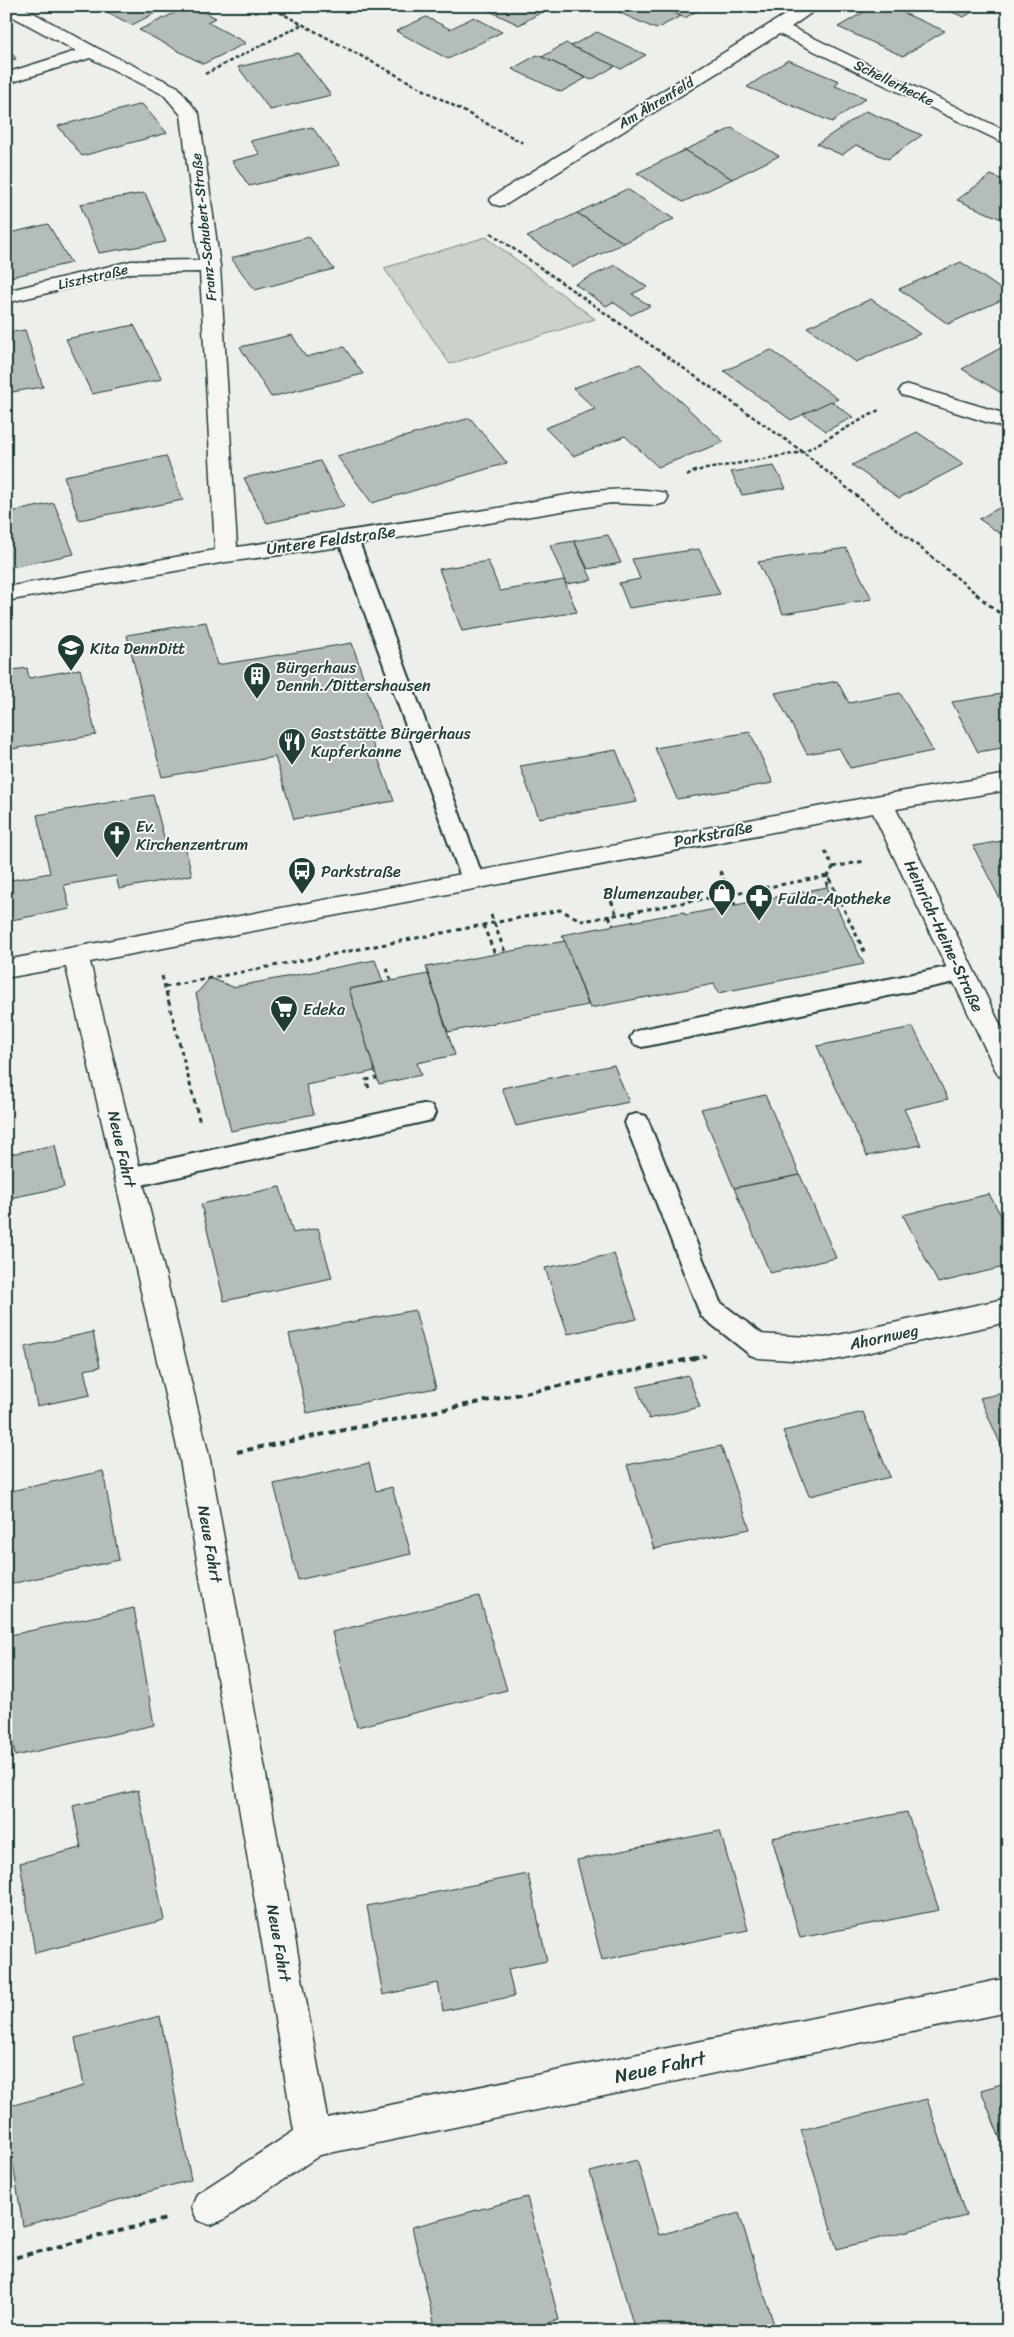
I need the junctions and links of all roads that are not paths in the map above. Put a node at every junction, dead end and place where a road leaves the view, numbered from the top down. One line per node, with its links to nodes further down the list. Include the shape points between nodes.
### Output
1 (7, 6): 4 (street, Franz-Schubert-Straße)
2 (812, 6): 3 (street, Am Ährenfeld)
3 (780, 28): 6 (street, Schellerhecke); 7 (street, Am Ährenfeld)
4 (91, 52): 5 (street); 8 (street, Franz-Schubert-Straße, via 170,91 190,114)
5 (6, 79)
6 (1008, 139)
7 (500, 200)
8 (210, 266): 9 (street, Lisztstraße, via 131,267); 14 (street, Franz-Schubert-Straße)
9 (6, 297)
10 (909, 391): 11 (street)
11 (1008, 423)
12 (657, 498): 13 (street, Untere Feldstraße, via 611,496)
13 (348, 539): 14 (street, Untere Feldstraße); 18 (lane)
14 (226, 555): 15 (street, Untere Feldstraße)
15 (6, 594)
16 (1008, 782): 17 (street, Parkstraße)
17 (881, 803): 18 (street, Parkstraße); 21 (street, Heinrich-Heine-Straße)
18 (473, 880): 19 (street, Parkstraße)
19 (76, 956): 20 (street, Parkstraße); 26 (street, Neue Fahrt)
20 (6, 969)
21 (962, 973): 22 (lane); 23 (street, Heinrich-Heine-Straße)
22 (642, 1038)
23 (1008, 1068)
24 (423, 1113): 26 (lane)
25 (637, 1123): 28 (lane, via 710,1309)
26 (128, 1178): 30 (street, Neue Fahrt, via 195,1460)
27 (1008, 1310): 28 (street, Ahornweg, via 825,1350)
28 (758, 1346)
29 (1008, 1995): 30 (street, Neue Fahrt)
30 (313, 2139): 31 (street, Neue Fahrt)
31 (210, 2207)

